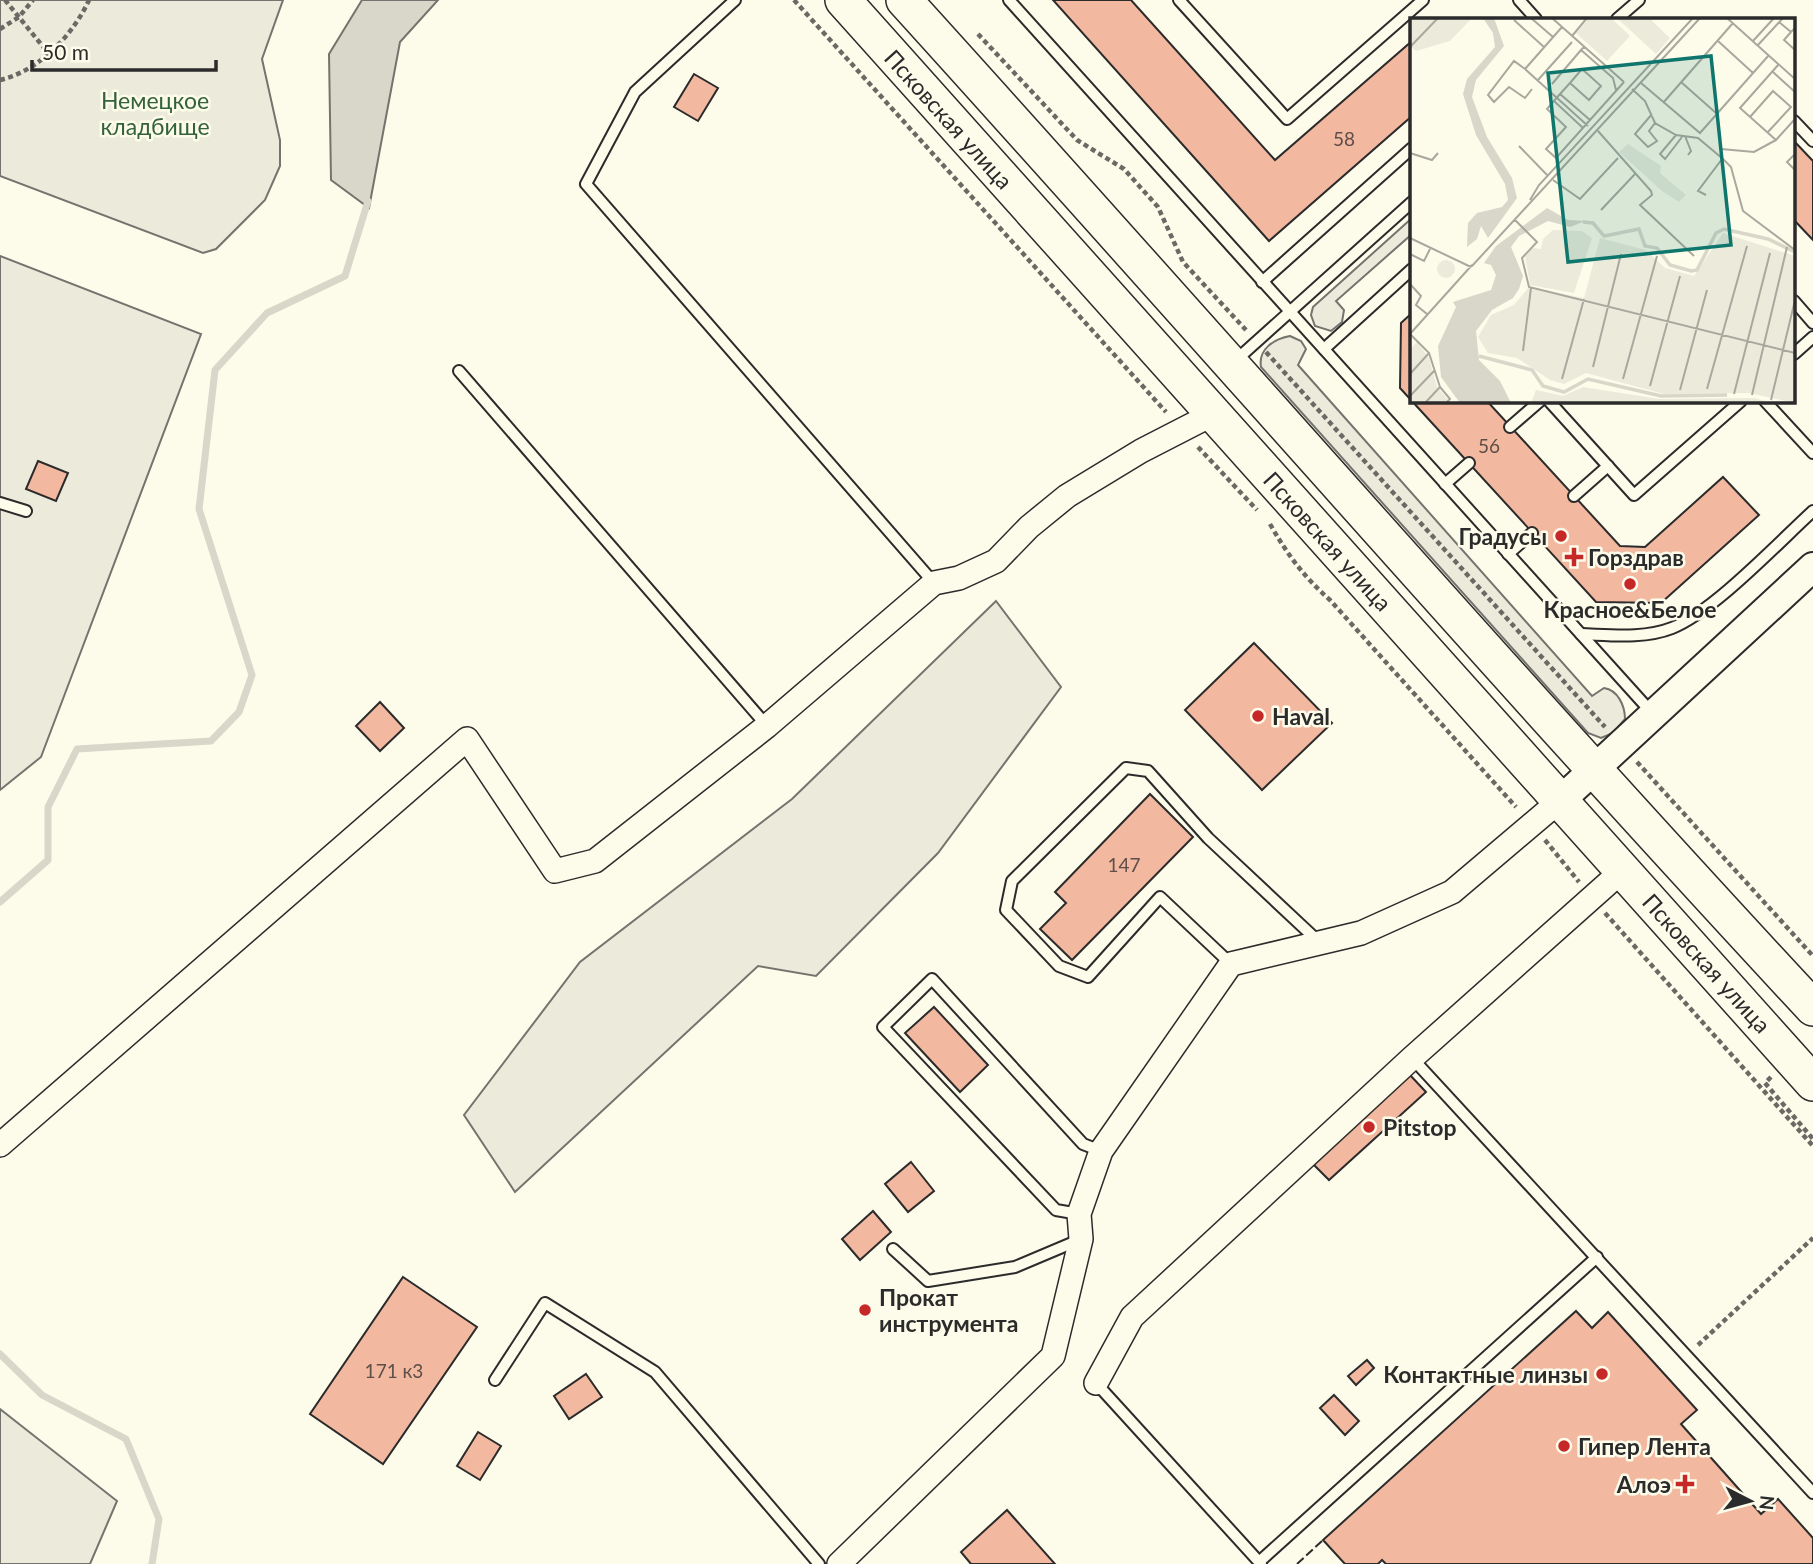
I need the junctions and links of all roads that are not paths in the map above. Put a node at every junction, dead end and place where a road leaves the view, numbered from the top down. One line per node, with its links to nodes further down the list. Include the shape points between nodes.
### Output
1 (735, 0): 42 (lane, via 635,92 586,184)
2 (843, 0): 29 (main road, Псковская улица)
3 (904, 0): 22 (main road, Псковская улица)
4 (1009, 0): 16 (lane)
5 (1179, 0): 6 (lane, via 1287,119)
6 (1423, 0)
7 (1519, 0): 9 (lane)
8 (1639, 0): 10 (lane)
9 (1535, 18)
10 (1618, 18)
11 (1796, 123): 12 (lane)
12 (1813, 141)
13 (1410, 150): 16 (lane)
14 (1410, 204): 18 (lane)
15 (1410, 271): 21 (lane)
16 (1262, 282): 18 (lane)
17 (1796, 303): 19 (lane)
18 (1289, 311): 21 (lane); 22 (lane)
19 (1813, 323)
20 (1813, 337): 23 (lane)
21 (1324, 349): 34 (lane)
22 (1245, 352): 46 (main road, Псковская улица)
23 (1796, 352)
24 (459, 372): 45 (lane)
25 (1539, 402): 30 (lane)
26 (1550, 402): 33 (lane)
27 (1740, 402): 33 (lane, via 1634,495)
28 (1766, 402): 31 (lane)
29 (1213, 414): 42 (street, via 1068,496 996,561 959,578); 47 (main road, Псковская улица)
30 (1510, 427)
31 (1813, 453)
32 (1469, 463): 34 (lane)
33 (1608, 466): 35 (lane)
34 (1445, 484): 40 (lane)
35 (1574, 496)
36 (0, 503): 37 (lane)
37 (26, 511)
38 (1813, 511): 43 (lane, via 1699,613 1672,628 1642,635)
39 (1532, 533): 40 (lane)
40 (1508, 554): 43 (lane)
41 (1813, 566): 44 (street)
42 (934, 583): 45 (street)
43 (1581, 634): 44 (lane)
44 (1653, 714): 46 (street)
45 (767, 726): 54 (street, via 595,861 555,871 467,738)
46 (1595, 769): 47 (street); 51 (main road, Псковская улица)
47 (1561, 800): 48 (main road, Псковская улица); 49 (street, via 1452,892 1361,933)
48 (1623, 870): 52 (street); 53 (main road, Псковская улица)
49 (1321, 944): 50 (street); 50 (lane, via 1208,838 1148,771 1126,768 1012,881 1006,910 1059,966 1088,977 1160,897)
50 (1231, 964): 55 (street)
51 (1813, 1009)
52 (1412, 1058): 59 (lane); 61 (street, via 1132,1317)
53 (1813, 1083)
54 (0, 1145)
55 (1101, 1151): 56 (street); 56 (lane, via 1083,1144 932,979 883,1027 1056,1210)
56 (1079, 1214): 57 (street)
57 (1081, 1239): 58 (lane, via 1015,1267 928,1281); 65 (street, via 1053,1356)
58 (892, 1249)
59 (1597, 1257): 62 (lane); 63 (lane)
60 (495, 1380): 64 (lane, via 545,1303 655,1372)
61 (1096, 1383): 63 (lane)
62 (1813, 1493)
63 (1260, 1563)
64 (818, 1564)
65 (839, 1564)

